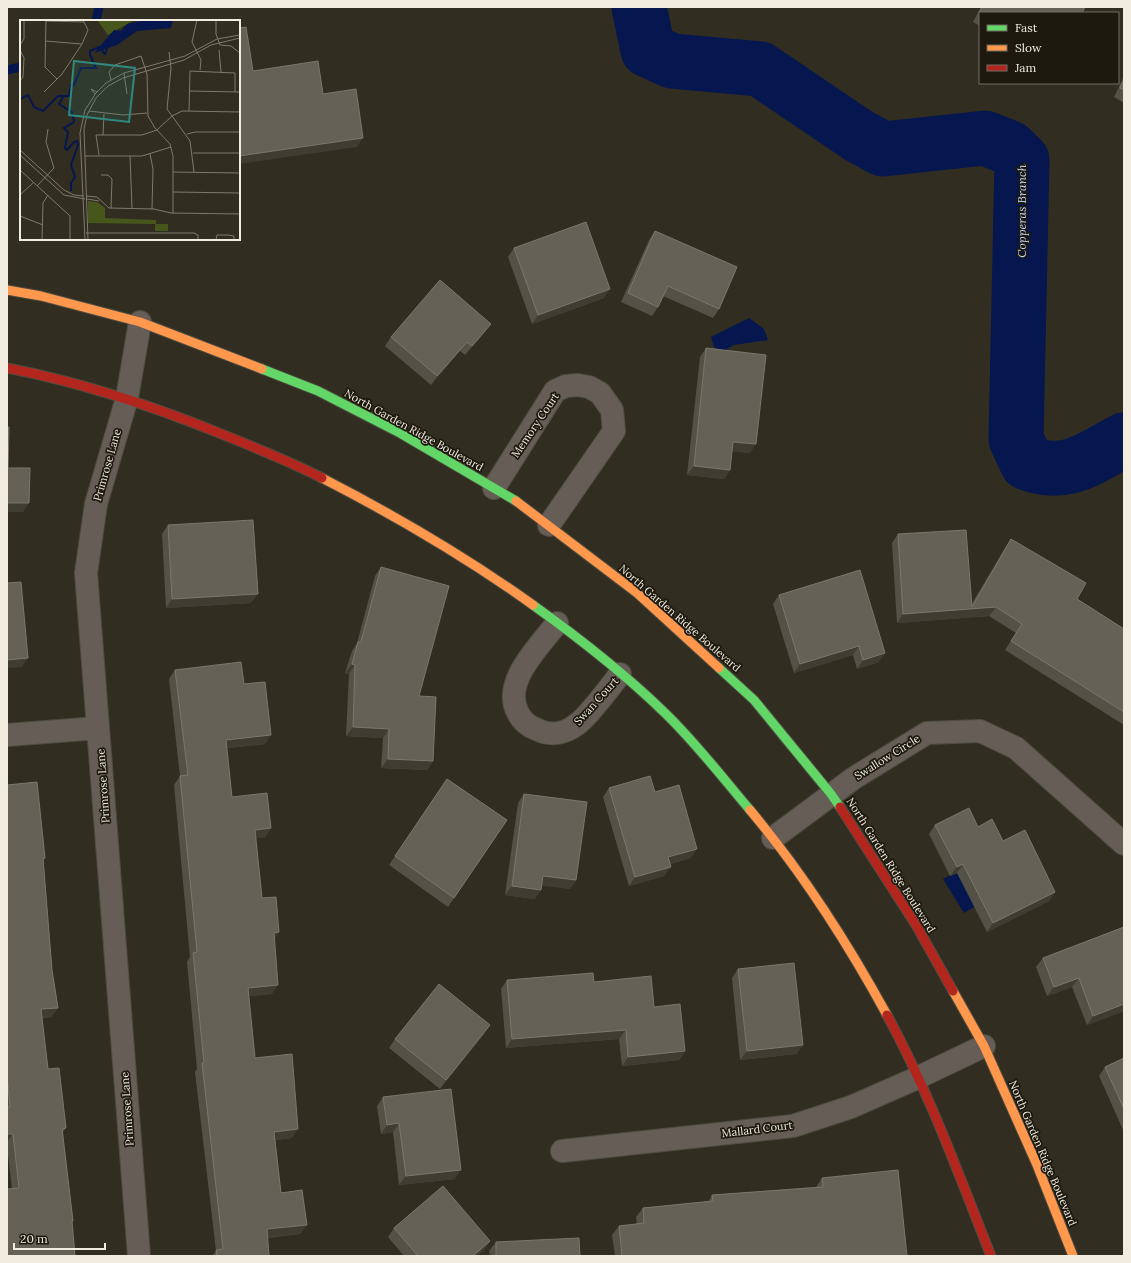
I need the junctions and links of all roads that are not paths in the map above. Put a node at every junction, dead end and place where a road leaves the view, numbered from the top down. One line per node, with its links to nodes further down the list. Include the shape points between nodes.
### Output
1 (7, 290): 2 (main road, North Garden Ridge Boulevard, via 41,296)
2 (140, 322): 4 (street, Primrose Lane); 5 (main road, North Garden Ridge Boulevard, via 318,391 400,433)
3 (7, 368): 4 (main road, via 48,375)
4 (127, 398): 7 (main road, via 227,435 302,468 374,506 471,563 539,608); 9 (street, Primrose Lane, via 96,504 86,573)
5 (494, 488): 6 (main road, North Garden Ridge Boulevard, via 525,506); 6 (street, Memory Court, via 555,391 566,386 578,385 590,387 600,393 612,410 614,431)
6 (550, 525): 11 (main road, North Garden Ridge Boulevard, via 637,593 754,700)
7 (557, 623): 8 (main road); 8 (street, Swan Court, via 520,673 515,684 513,696 516,708 521,719 530,727 554,734 578,725)
8 (620, 674): 12 (main road, via 652,701 699,748)
9 (98, 728): 10 (street); 17 (street, Primrose Lane)
10 (7, 735)
11 (832, 794): 12 (street, Swallow Circle); 13 (street, Swallow Circle, via 927,733 980,731 1016,748); 14 (main road, North Garden Ridge Boulevard, via 916,925)
12 (773, 838): 15 (main road, via 827,913 860,967 897,1033)
13 (1124, 844)
14 (984, 1046): 15 (street, Mallard Court); 19 (main road, North Garden Ridge Boulevard, via 1037,1165)
15 (917, 1078): 16 (street, Mallard Court, via 851,1106 793,1126); 18 (main road)
16 (562, 1151)
17 (139, 1256)
18 (991, 1256)
19 (1073, 1256)

